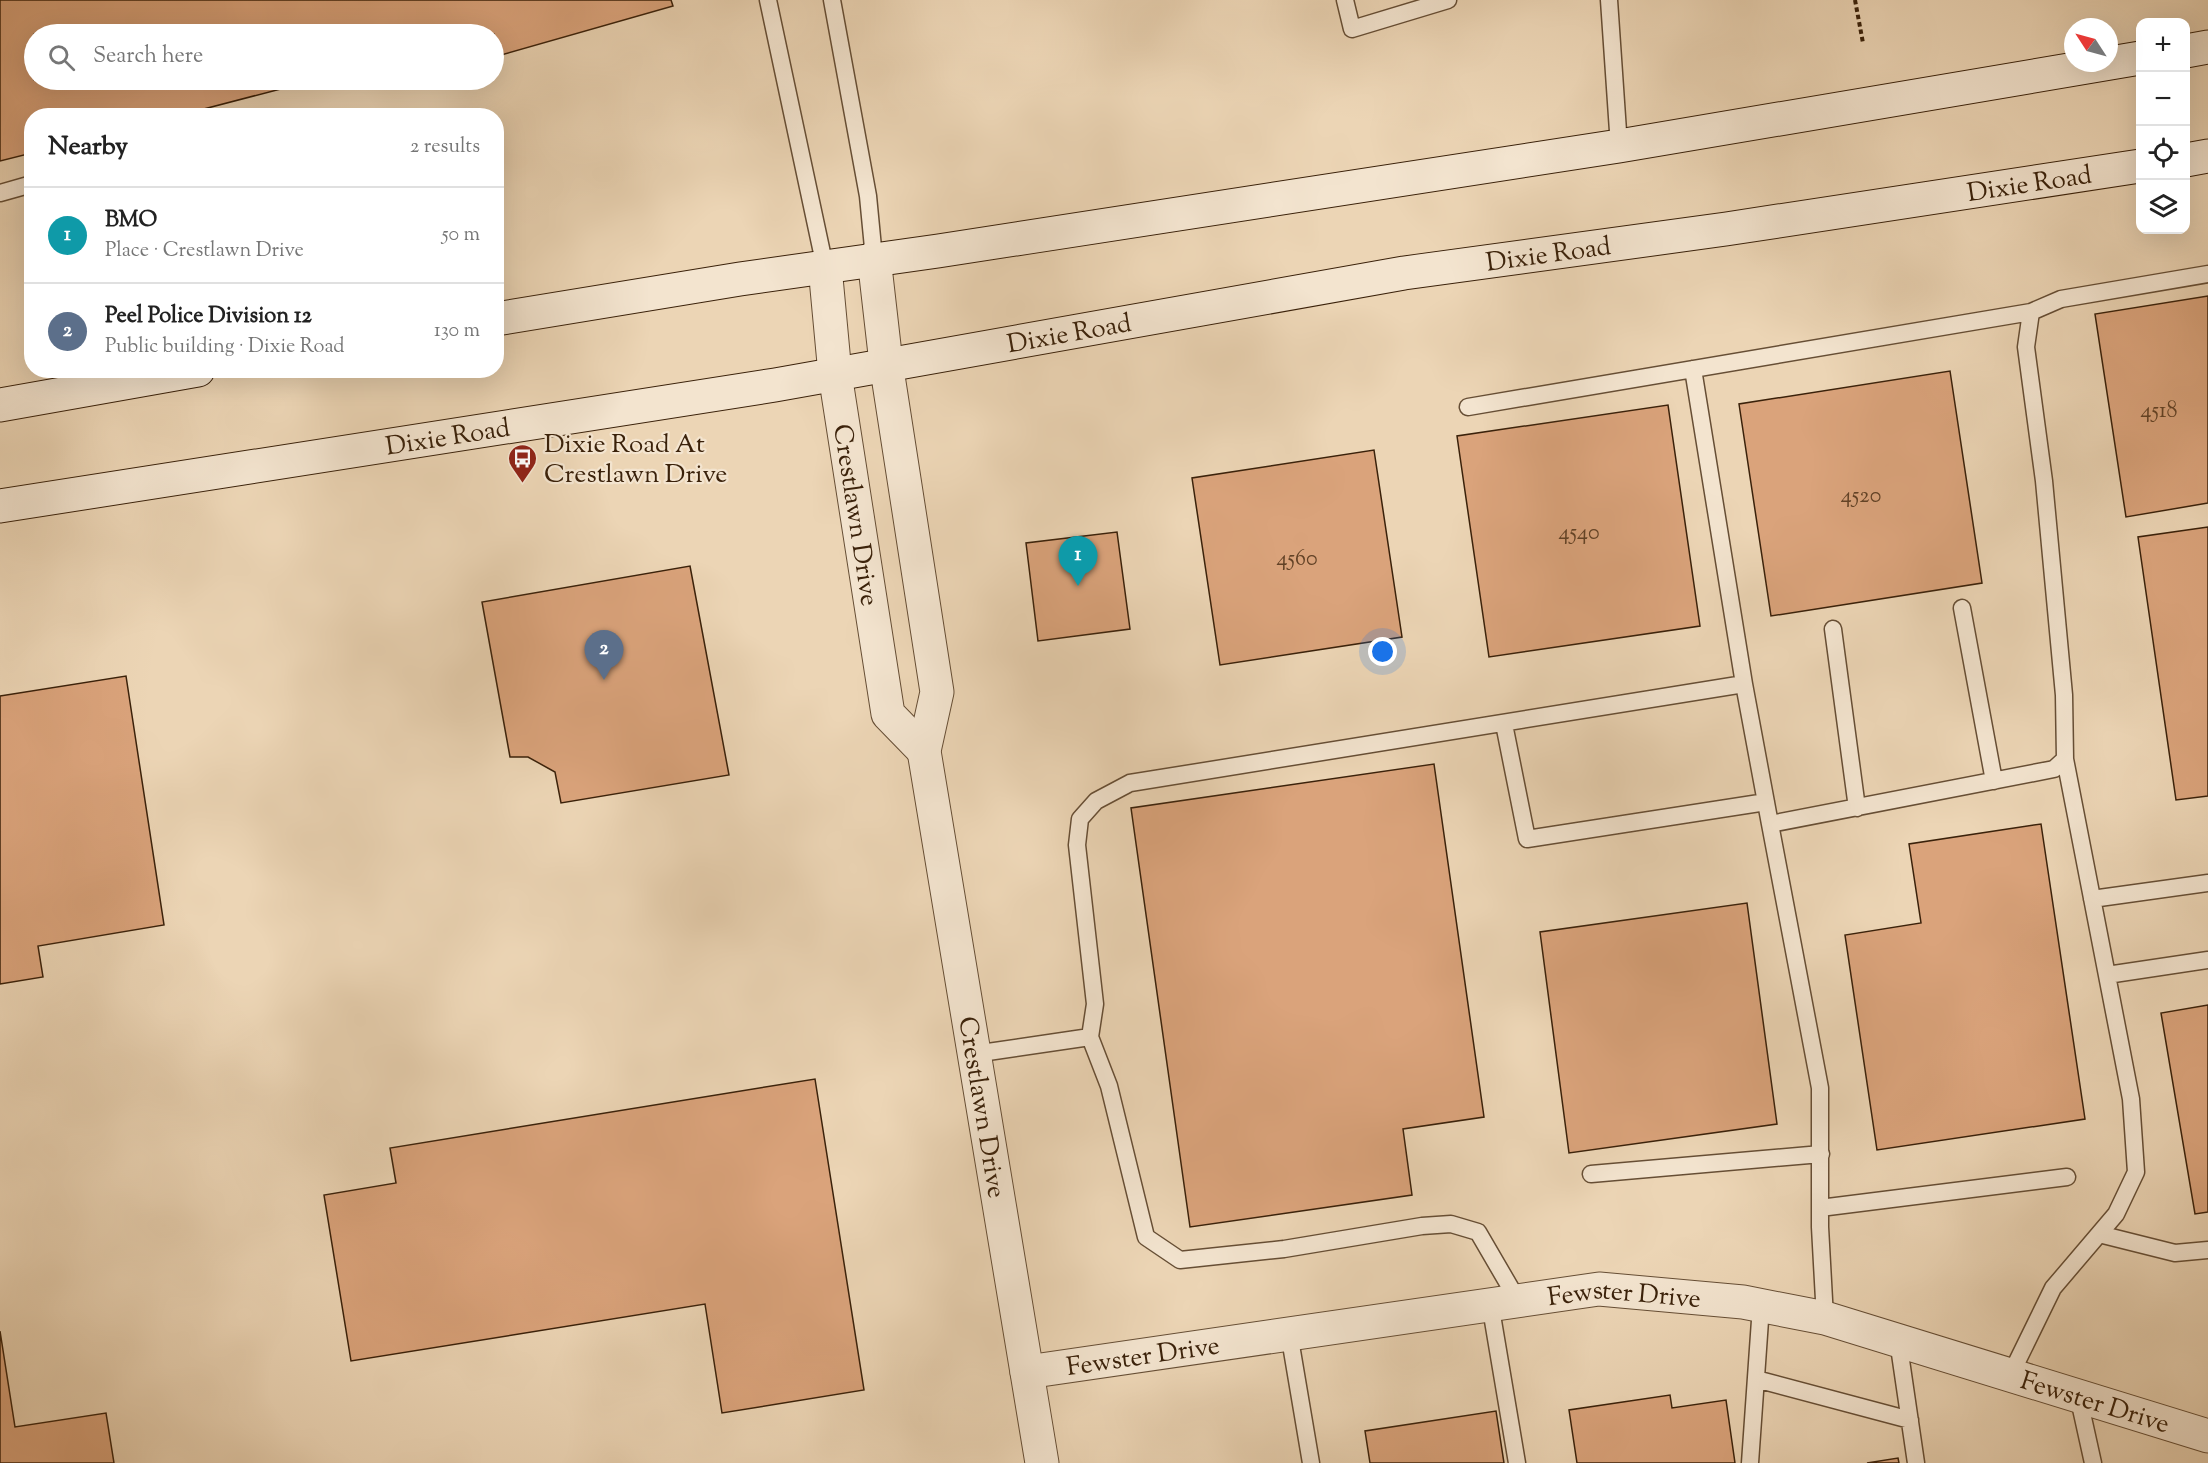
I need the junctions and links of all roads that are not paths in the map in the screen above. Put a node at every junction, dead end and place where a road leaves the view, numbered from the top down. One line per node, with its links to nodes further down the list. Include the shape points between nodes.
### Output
1 (768, 0): 17 (lane)
2 (832, 0): 16 (lane, via 867,196)
3 (1345, 0): 6 (lane, via 1352,29)
4 (1448, 0): 6 (lane)
5 (1609, 0): 10 (lane)
6 (1408, 6)
7 (2208, 47): 8 (main road)
8 (2190, 50)
9 (2136, 59): 10 (main road)
10 (1619, 146): 16 (main road)
11 (2208, 156): 12 (main road)
12 (2190, 158)
13 (2136, 167): 21 (main road, Dixie Road, via 1404,273)
14 (24, 186): 15 (lane)
15 (0, 193)
16 (874, 258): 17 (main road); 21 (main road, Crestlawn Drive)
17 (825, 267): 20 (main road); 23 (main road, Crestlawn Drive)
18 (2208, 274): 19 (lane, via 2061,299)
19 (2031, 312): 22 (lane); 33 (lane, via 2026,347 2044,481 2063,683)
20 (504, 319)
21 (886, 363): 23 (main road, Dixie Road); 32 (main road, Crestlawn Drive, via 937,692)
22 (1693, 369): 26 (lane); 30 (lane)
23 (835, 374): 27 (main road, Dixie Road); 32 (main road, Crestlawn Drive, via 888,714)
24 (153, 378): 25 (main road)
25 (0, 405)
26 (1468, 407)
27 (0, 506)
28 (1962, 608): 34 (lane)
29 (1833, 629): 36 (lane)
30 (1744, 684): 31 (lane); 35 (lane)
31 (1504, 724): 35 (lane, via 1527,839); 42 (lane, via 1130,783 1096,801 1080,819 1077,845 1095,1004)
32 (924, 751): 43 (main road, Crestlawn Drive)
33 (2065, 759): 34 (lane, via 2054,769); 39 (lane)
34 (1994, 782): 36 (lane)
35 (1766, 802): 37 (lane)
36 (1857, 808): 37 (lane)
37 (1770, 824): 44 (lane, via 1821,1088)
38 (2208, 883): 39 (lane)
39 (2092, 899): 41 (lane)
40 (2208, 960): 41 (lane)
41 (2107, 975): 48 (lane, via 2131,1099 2136,1172 2116,1214)
42 (1090, 1037): 43 (lane); 50 (lane, via 1109,1086 1146,1237 1180,1260 1451,1224 1478,1232)
43 (974, 1054): 55 (main road, Crestlawn Drive)
44 (1821, 1154): 45 (lane); 47 (lane)
45 (1590, 1174)
46 (2067, 1178): 47 (lane)
47 (1820, 1208): 52 (lane)
48 (2099, 1234): 49 (lane, via 2175,1253); 56 (lane, via 2053,1288)
49 (2208, 1250)
50 (1503, 1301): 51 (main road, Fewster Drive, via 1599,1289); 53 (main road, Fewster Drive); 63 (lane)
51 (1761, 1306): 52 (main road, Fewster Drive); 57 (lane)
52 (1825, 1318): 54 (main road, Fewster Drive)
53 (1289, 1333): 55 (main road, Fewster Drive); 62 (lane)
54 (1898, 1340): 56 (main road, Fewster Drive); 59 (lane)
55 (1027, 1372): 61 (main road, Crestlawn Drive)
56 (2011, 1374): 58 (main road, Fewster Drive)
57 (1756, 1379): 59 (lane); 64 (lane)
58 (2078, 1395): 60 (main road, Fewster Drive); 66 (lane)
59 (1910, 1420): 65 (lane)
60 (2208, 1436)
61 (1042, 1463)
62 (1311, 1463)
63 (1517, 1463)
64 (1750, 1463)
65 (1916, 1463)
66 (2093, 1463)

